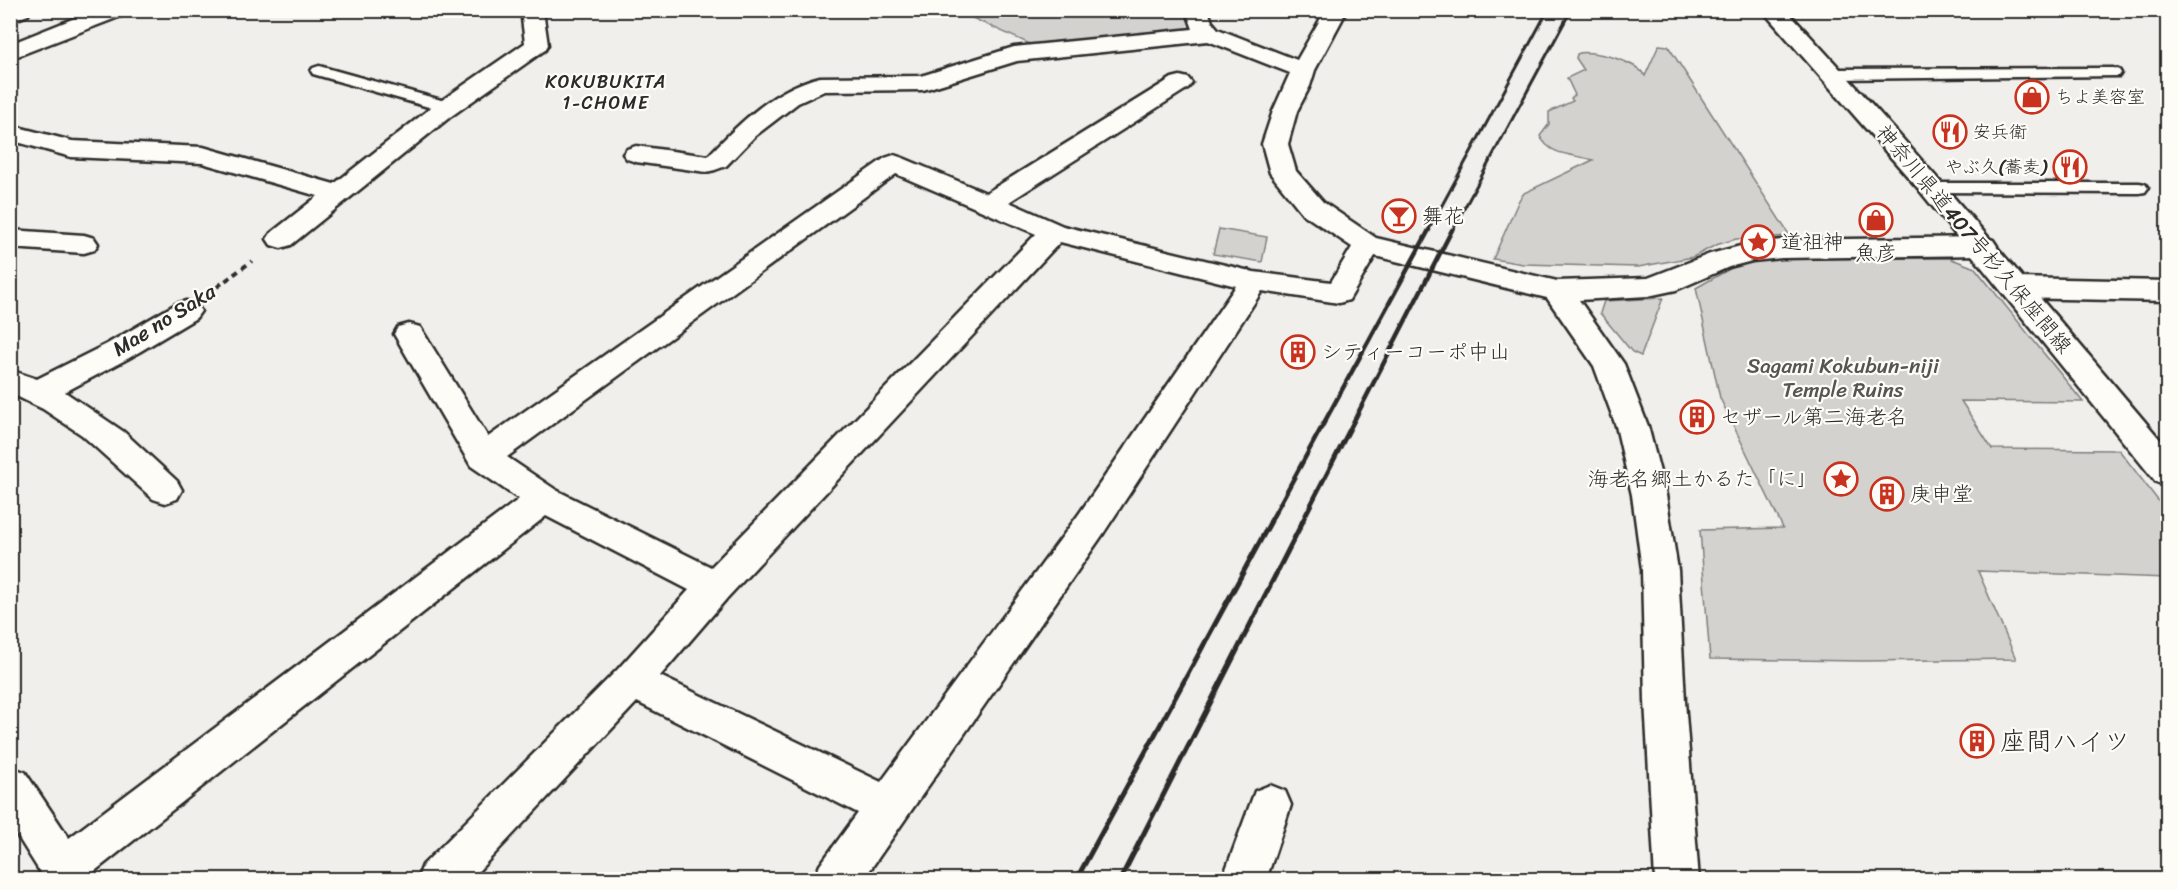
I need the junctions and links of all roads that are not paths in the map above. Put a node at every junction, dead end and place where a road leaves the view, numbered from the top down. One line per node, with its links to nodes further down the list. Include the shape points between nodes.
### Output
1 (20, 10): 7 (street)
2 (116, 10): 11 (street)
3 (525, 10): 6 (street)
4 (1197, 10): 10 (street, via 1201,24)
5 (1773, 10): 16 (street, 神奈川県道407号杉久保座間線)
6 (532, 11): 18 (street, via 537,45)
7 (10, 15)
8 (1333, 16): 13 (street)
9 (10, 34): 11 (street)
10 (1210, 34): 13 (street); 20 (street, via 1014,54 923,83 820,84 789,98 746,131 717,161 706,164)
11 (40, 39): 12 (street)
12 (10, 52)
13 (1303, 70): 29 (street, via 1275,144 1282,173 1313,208)
14 (319, 71): 18 (lane)
15 (2112, 73): 16 (lane)
16 (1833, 74): 21 (street, 神奈川県道407号杉久保座間線)
17 (1180, 82): 24 (street)
18 (446, 107): 23 (street)
19 (10, 132): 23 (street, via 71,150 203,155)
20 (636, 154)
21 (1933, 188): 22 (lane); 30 (street, 神奈川県道407号杉久保座間線)
22 (2139, 188)
23 (336, 193): 26 (street)
24 (989, 204): 25 (street); 39 (street, via 894,164)
25 (1054, 232): 32 (street); 43 (street)
26 (281, 239)
27 (23, 240): 28 (street); 31 (street)
28 (84, 244)
29 (1367, 244): 32 (street, via 1339,293); 34 (street)
30 (1983, 246): 33 (street, 神奈川県道407号杉久保座間線); 34 (street, via 1752,252 1648,287)
31 (10, 263)
32 (1254, 281): 47 (street, via 1091,524)
33 (2017, 288): 35 (street); 40 (street, 神奈川県道407号杉久保座間線)
34 (1557, 291): 52 (street, via 1609,363 1632,426 1648,495 1660,570)
35 (2168, 291)
36 (186, 311): 38 (street, Mae no Saka, via 118,351)
37 (409, 334): 39 (street)
38 (25, 386): 41 (street, via 100,431)
39 (483, 457): 42 (street)
40 (2168, 473)
41 (165, 490)
42 (544, 499): 43 (street); 48 (street)
43 (715, 586): 44 (street)
44 (632, 681): 47 (street); 49 (street)
45 (10, 786): 48 (street)
46 (1270, 805): 51 (street)
47 (887, 806): 50 (street)
48 (67, 874)
49 (439, 879)
50 (836, 879)
51 (1244, 879)
52 (1677, 879)

